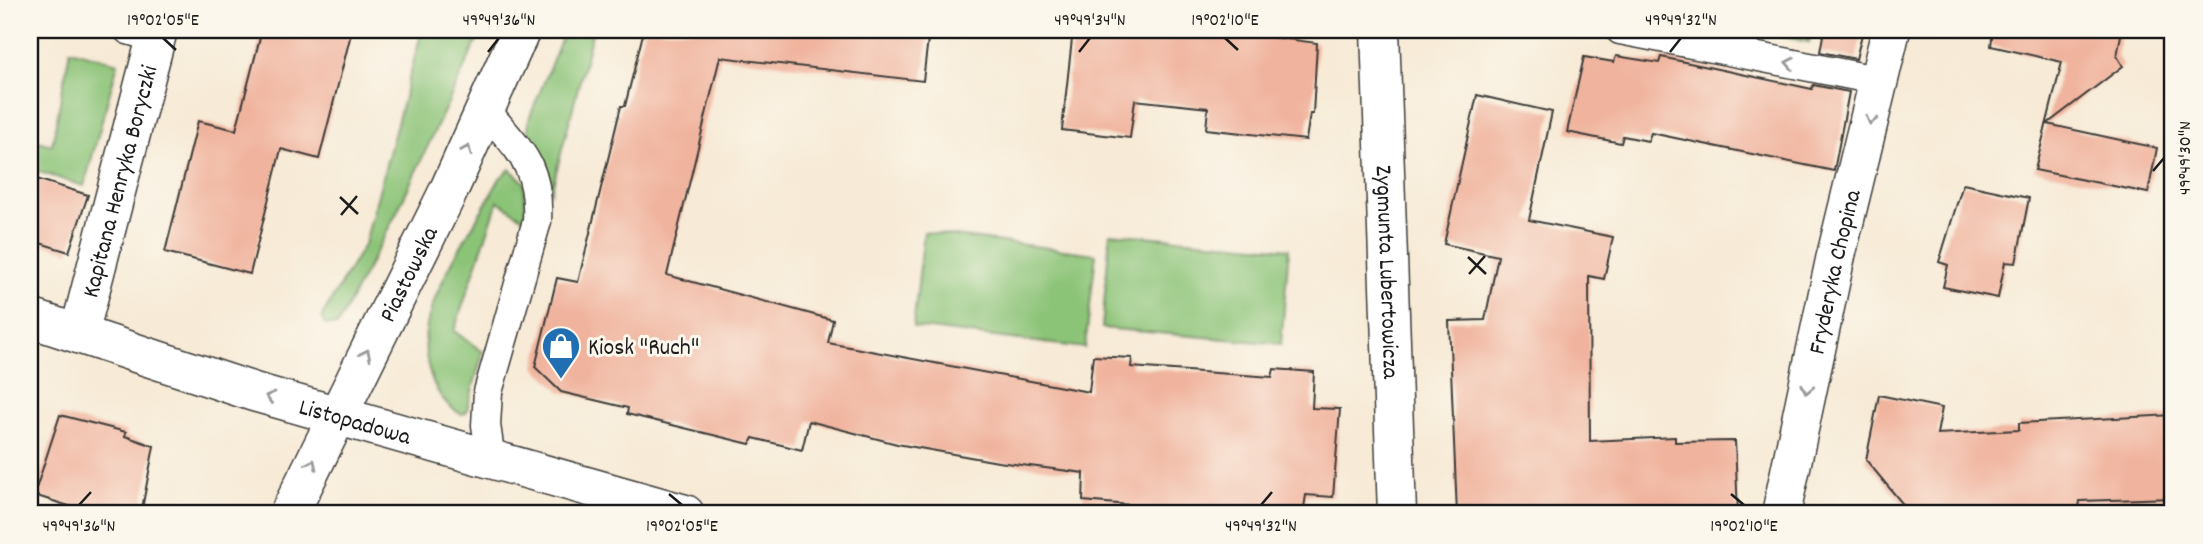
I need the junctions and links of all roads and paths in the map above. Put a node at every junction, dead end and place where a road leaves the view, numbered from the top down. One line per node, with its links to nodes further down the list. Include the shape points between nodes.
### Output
1 (521, 30): 7 (street, Piastowska)
2 (1380, 30): 14 (street, Zygmunta Lubertowicza)
3 (1620, 30): 6 (lane, one-way to 3)
4 (1891, 30): 6 (street, Fryderyka Chopina)
5 (147, 32): 9 (street, Kapitana Henryka Boryczki)
6 (1881, 81): 15 (street, Fryderyka Chopina, one-way to 15, via 1835,260)
7 (485, 109): 10 (street, Piastowska, one-way to 7); 11 (lane, via 532,170 538,192 537,221 488,393)
8 (30, 318): 9 (street, Listopadowa)
9 (79, 334): 10 (street, Listopadowa, one-way to 9)
10 (335, 415): 11 (street, Listopadowa); 12 (street, Piastowska, one-way to 10)
11 (491, 460): 13 (street, Listopadowa)
12 (289, 514)
13 (685, 514)
14 (1397, 514)
15 (1781, 514)

